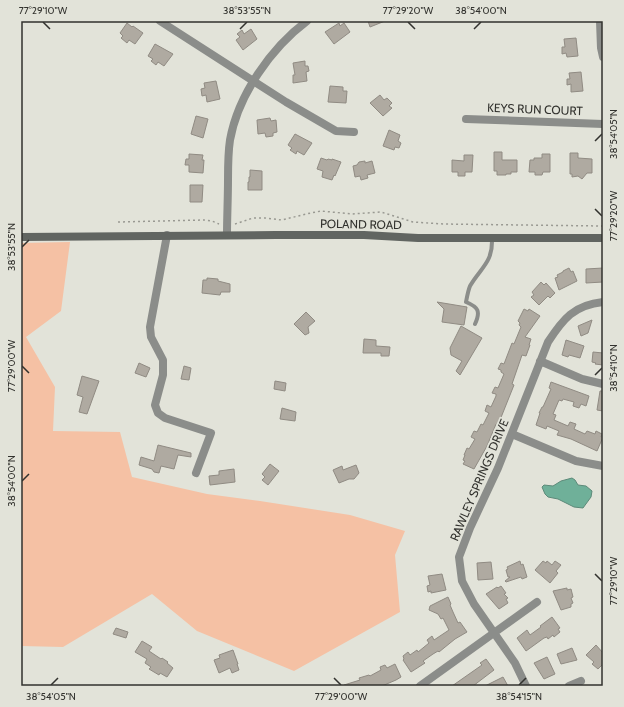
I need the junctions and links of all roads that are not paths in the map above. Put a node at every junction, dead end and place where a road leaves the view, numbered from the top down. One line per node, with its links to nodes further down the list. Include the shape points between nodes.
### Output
1 (160, 21): 5 (street)
2 (307, 21): 5 (street, via 276,50)
3 (600, 21): 4 (street)
4 (603, 57)
5 (254, 81): 8 (street, via 336,131); 10 (street, via 240,106 230,140)
6 (466, 119): 7 (street, KEYS RUN COURT)
7 (603, 124)
8 (354, 132)
9 (167, 235): 10 (street, POLAND ROAD); 11 (street, POLAND ROAD); 20 (street, via 150,326 151,337 163,360 163,375 155,405 158,413 165,418 211,433)
10 (227, 235): 12 (street, POLAND ROAD)
11 (21, 237)
12 (492, 238): 13 (street, POLAND ROAD); 15 (lane, via 491,255 470,287 466,302 478,310)
13 (603, 238)
14 (603, 302): 16 (street, RAWLEY SPRINGS DRIVE, via 579,307 560,323)
15 (475, 324)
16 (540, 361): 17 (street, via 582,379); 18 (street, RAWLEY SPRINGS DRIVE)
17 (603, 384)
18 (512, 434): 19 (street, via 576,460); 22 (street, RAWLEY SPRINGS DRIVE, via 459,557 462,580)
19 (603, 466)
20 (196, 473)
21 (537, 602): 22 (street)
22 (493, 633): 24 (street); 25 (street, RAWLEY SPRINGS DRIVE, via 515,663)
23 (581, 681): 26 (street)
24 (420, 686)
25 (526, 686)
26 (569, 686)

